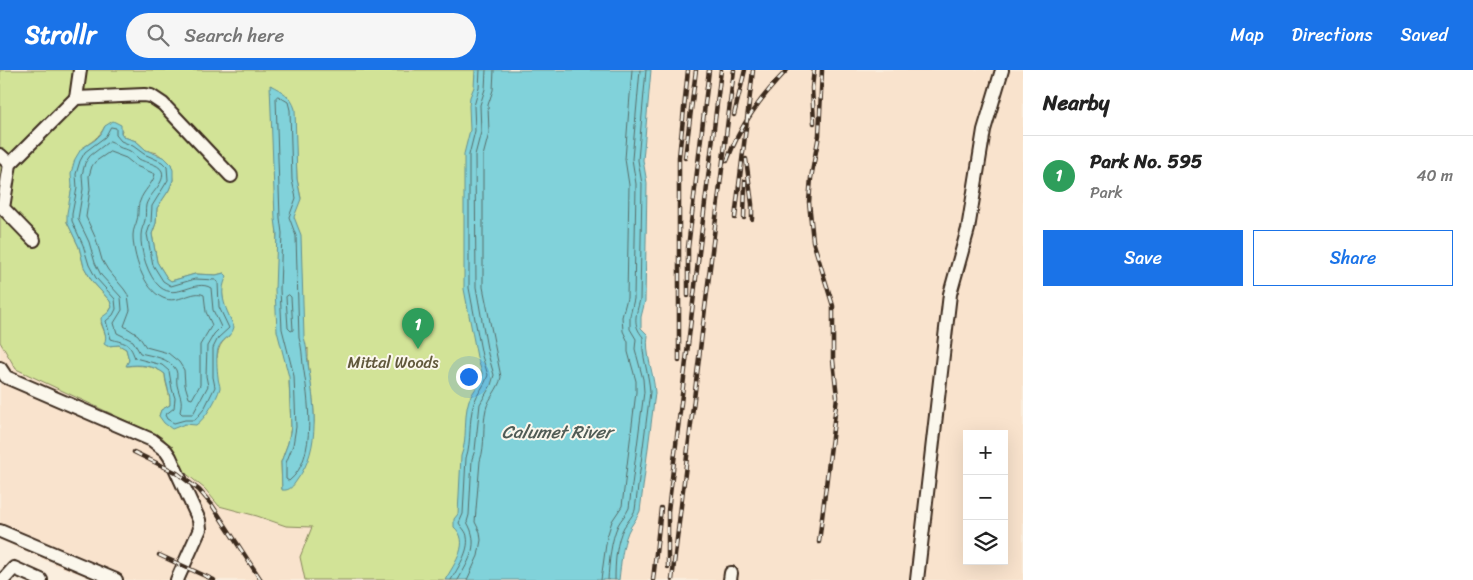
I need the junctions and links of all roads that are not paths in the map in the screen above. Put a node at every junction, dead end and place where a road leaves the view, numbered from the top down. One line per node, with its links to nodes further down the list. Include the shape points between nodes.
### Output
1 (80, 70): 3 (street)
2 (1002, 70): 14 (street, via 984,130 968,229 950,294)
3 (76, 98): 5 (street); 6 (street, via 151,96 163,104)
4 (0, 154): 5 (street)
5 (10, 164): 7 (street, via 4,208)
6 (231, 176)
7 (34, 240)
8 (2, 373): 13 (street, via 152,440 166,451 199,520 200,529)
9 (0, 531): 12 (street)
10 (3, 580): 11 (street, via 14,568)
11 (41, 580)
12 (116, 580)
13 (178, 580)
14 (917, 580)

